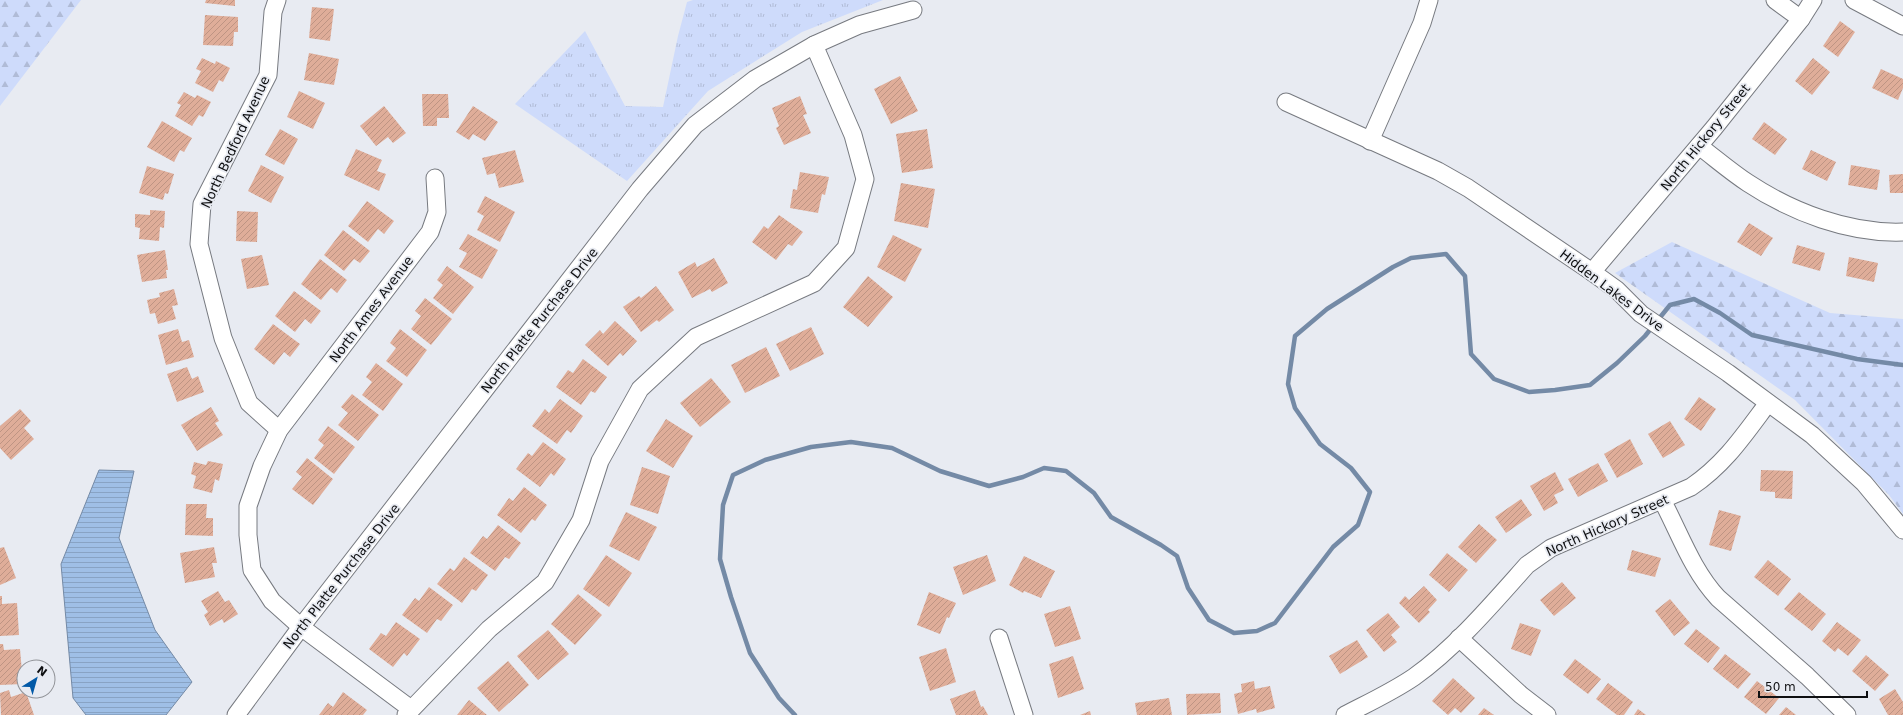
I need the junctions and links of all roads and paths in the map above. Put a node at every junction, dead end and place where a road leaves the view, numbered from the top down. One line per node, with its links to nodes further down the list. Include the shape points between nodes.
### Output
1 (276, 0): 17 (street, North Bedford Avenue, via 268,75 202,204 199,244 223,338 249,403)
2 (1429, 0): 11 (street, via 1422,23)
3 (1775, 0): 7 (street)
4 (1813, 0): 7 (street, North Hickory Street)
5 (1854, 0): 8 (street)
6 (912, 10): 9 (street, North Platte Purchase Drive, via 859,25)
7 (1801, 19): 12 (street, North Hickory Street)
8 (1903, 26)
9 (814, 45): 20 (street, North Platte Purchase Drive, via 755,79 695,125 640,189); 23 (street, via 853,135 865,179 846,248 814,283 696,337 640,389 600,461 581,520 545,582 489,629)
10 (1286, 102): 11 (street, Hidden Lakes Drive)
11 (1370, 141): 15 (street, Hidden Lakes Drive, via 1438,171 1468,188)
12 (1699, 146): 14 (street, via 1748,183 1804,212 1866,229); 15 (street, North Hickory Street)
13 (435, 178): 17 (street, North Ames Avenue, via 437,212 430,232)
14 (1903, 232)
15 (1592, 272): 16 (street, Hidden Lakes Drive, via 1617,290 1641,314)
16 (1768, 402): 18 (street, North Hickory Street, via 1719,466 1691,487); 19 (street, Hidden Lakes Drive, via 1839,458 1864,483)
17 (280, 430): 20 (street, North Ames Avenue, via 262,466 248,506 249,542 252,570 272,601)
18 (1662, 500): 22 (street, North Hickory Street, via 1565,541 1540,555 1527,565); 28 (street, via 1687,554 1706,586 1807,676)
19 (1903, 530)
20 (301, 627): 23 (street, North Ames Avenue); 24 (street, North Platte Purchase Drive)
21 (998, 638): 25 (street)
22 (1459, 638): 26 (street, North Hickory Street, via 1416,675); 27 (street, via 1521,695)
23 (408, 712)
24 (236, 715)
25 (1024, 715)
26 (1345, 715)
27 (1548, 715)
28 (1846, 715)

